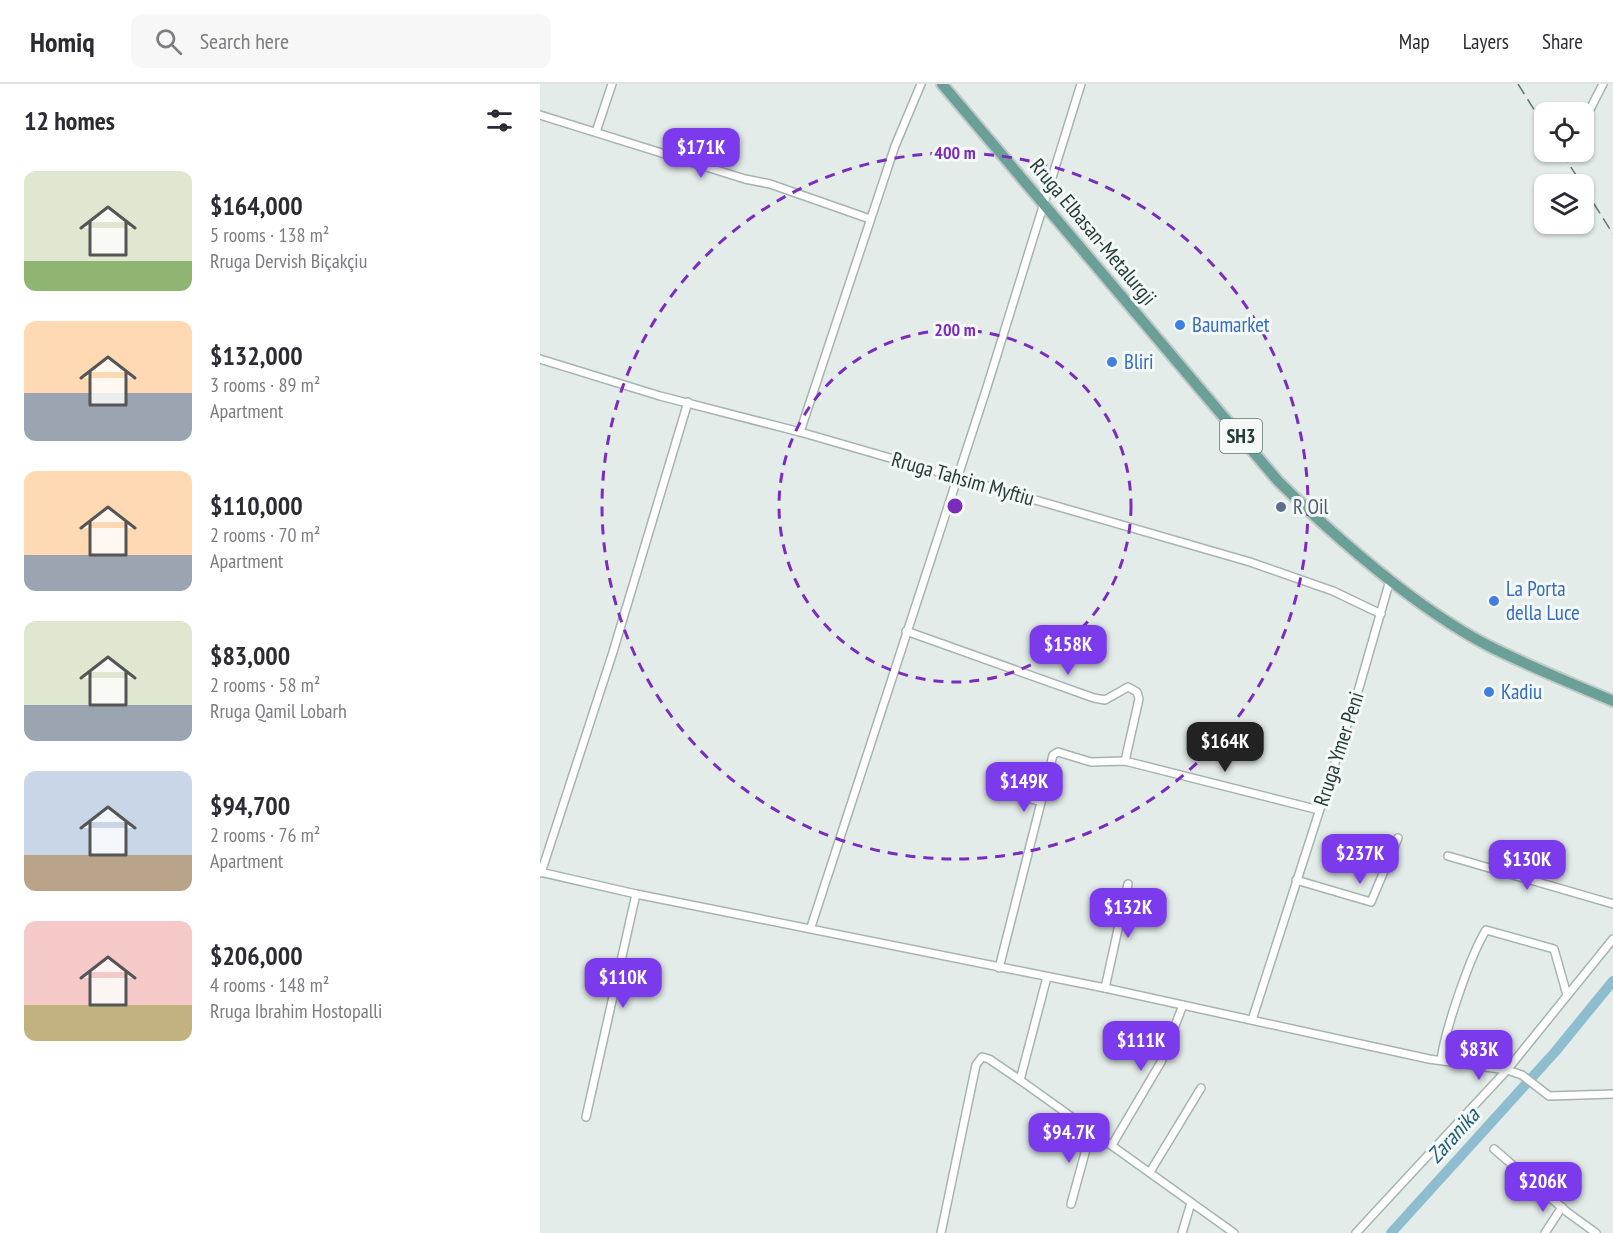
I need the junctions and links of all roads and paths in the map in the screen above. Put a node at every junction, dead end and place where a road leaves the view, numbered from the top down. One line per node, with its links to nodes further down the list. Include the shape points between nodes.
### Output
1 (612, 84): 8 (street)
2 (921, 84): 10 (street)
3 (942, 84): 9 (main road, Rruga Elbasan-Metalurgji / SH3)
4 (1081, 84): 9 (street)
5 (1603, 84): 6 (street)
6 (1594, 102)
7 (540, 115): 8 (street)
8 (596, 132): 10 (street, via 770,184)
9 (1043, 203): 14 (street); 15 (main road, Rruga Elbasan-Metalurgji / SH3, via 1278,480)
10 (870, 219): 13 (street)
11 (540, 359): 12 (street, Rruga Tahsim Myftiu)
12 (688, 402): 13 (street, Rruga Tahsim Myftiu); 25 (street, via 613,652)
13 (800, 432): 14 (street, Rruga Tahsim Myftiu)
14 (957, 477): 16 (street, Rruga Tahsim Myftiu, via 1294,576); 17 (street)
15 (1390, 580): 16 (street, Rruga Ymer Peni); 18 (main road, Rruga Elbasan-Metalurgji / SH3, via 1485,644)
16 (1381, 614): 22 (street, Rruga Ymer Peni)
17 (906, 631): 19 (street, via 1094,698 1105,700 1128,687 1137,692); 30 (street)
18 (1613, 701)
19 (1125, 761): 21 (street, via 1091,762 1058,752 1053,755); 22 (street)
20 (1011, 767): 21 (street, via 1009,793)
21 (1039, 801): 32 (street)
22 (1320, 810): 26 (street, Rruga Ymer Peni)
23 (1398, 838): 26 (street, via 1371,902)
24 (1448, 856): 29 (street)
25 (541, 872): 28 (street)
26 (1296, 880): 37 (street, Rruga Ymer Peni)
27 (1128, 884): 34 (street)
28 (636, 894): 30 (street); 43 (street)
29 (1613, 904)
30 (811, 927): 32 (street)
31 (1613, 939): 35 (street)
32 (999, 968): 33 (street)
33 (1047, 977): 34 (street); 40 (street)
34 (1105, 988): 36 (street)
35 (1568, 995): 38 (street, via 1554,949 1486,930 1460,994); 39 (street)
36 (1183, 1005): 37 (street); 45 (street, via 1161,1062)
37 (1252, 1020): 38 (street)
38 (1441, 1060): 39 (street)
39 (1507, 1070): 42 (street, via 1522,1075 1549,1096); 54 (street)
40 (1020, 1080): 44 (street); 51 (street, via 989,1059 982,1057 978,1061)
41 (1201, 1088): 47 (street)
42 (1611, 1092)
43 (586, 1117)
44 (1091, 1131): 45 (street); 49 (street)
45 (1112, 1145): 47 (street)
46 (1494, 1149): 50 (street)
47 (1150, 1172): 48 (street)
48 (1191, 1203): 52 (street); 53 (street)
49 (1071, 1204)
50 (1562, 1208): 55 (street); 56 (street)
51 (941, 1233)
52 (1182, 1233)
53 (1234, 1233)
54 (1356, 1233)
55 (1545, 1233)
56 (1596, 1233)

